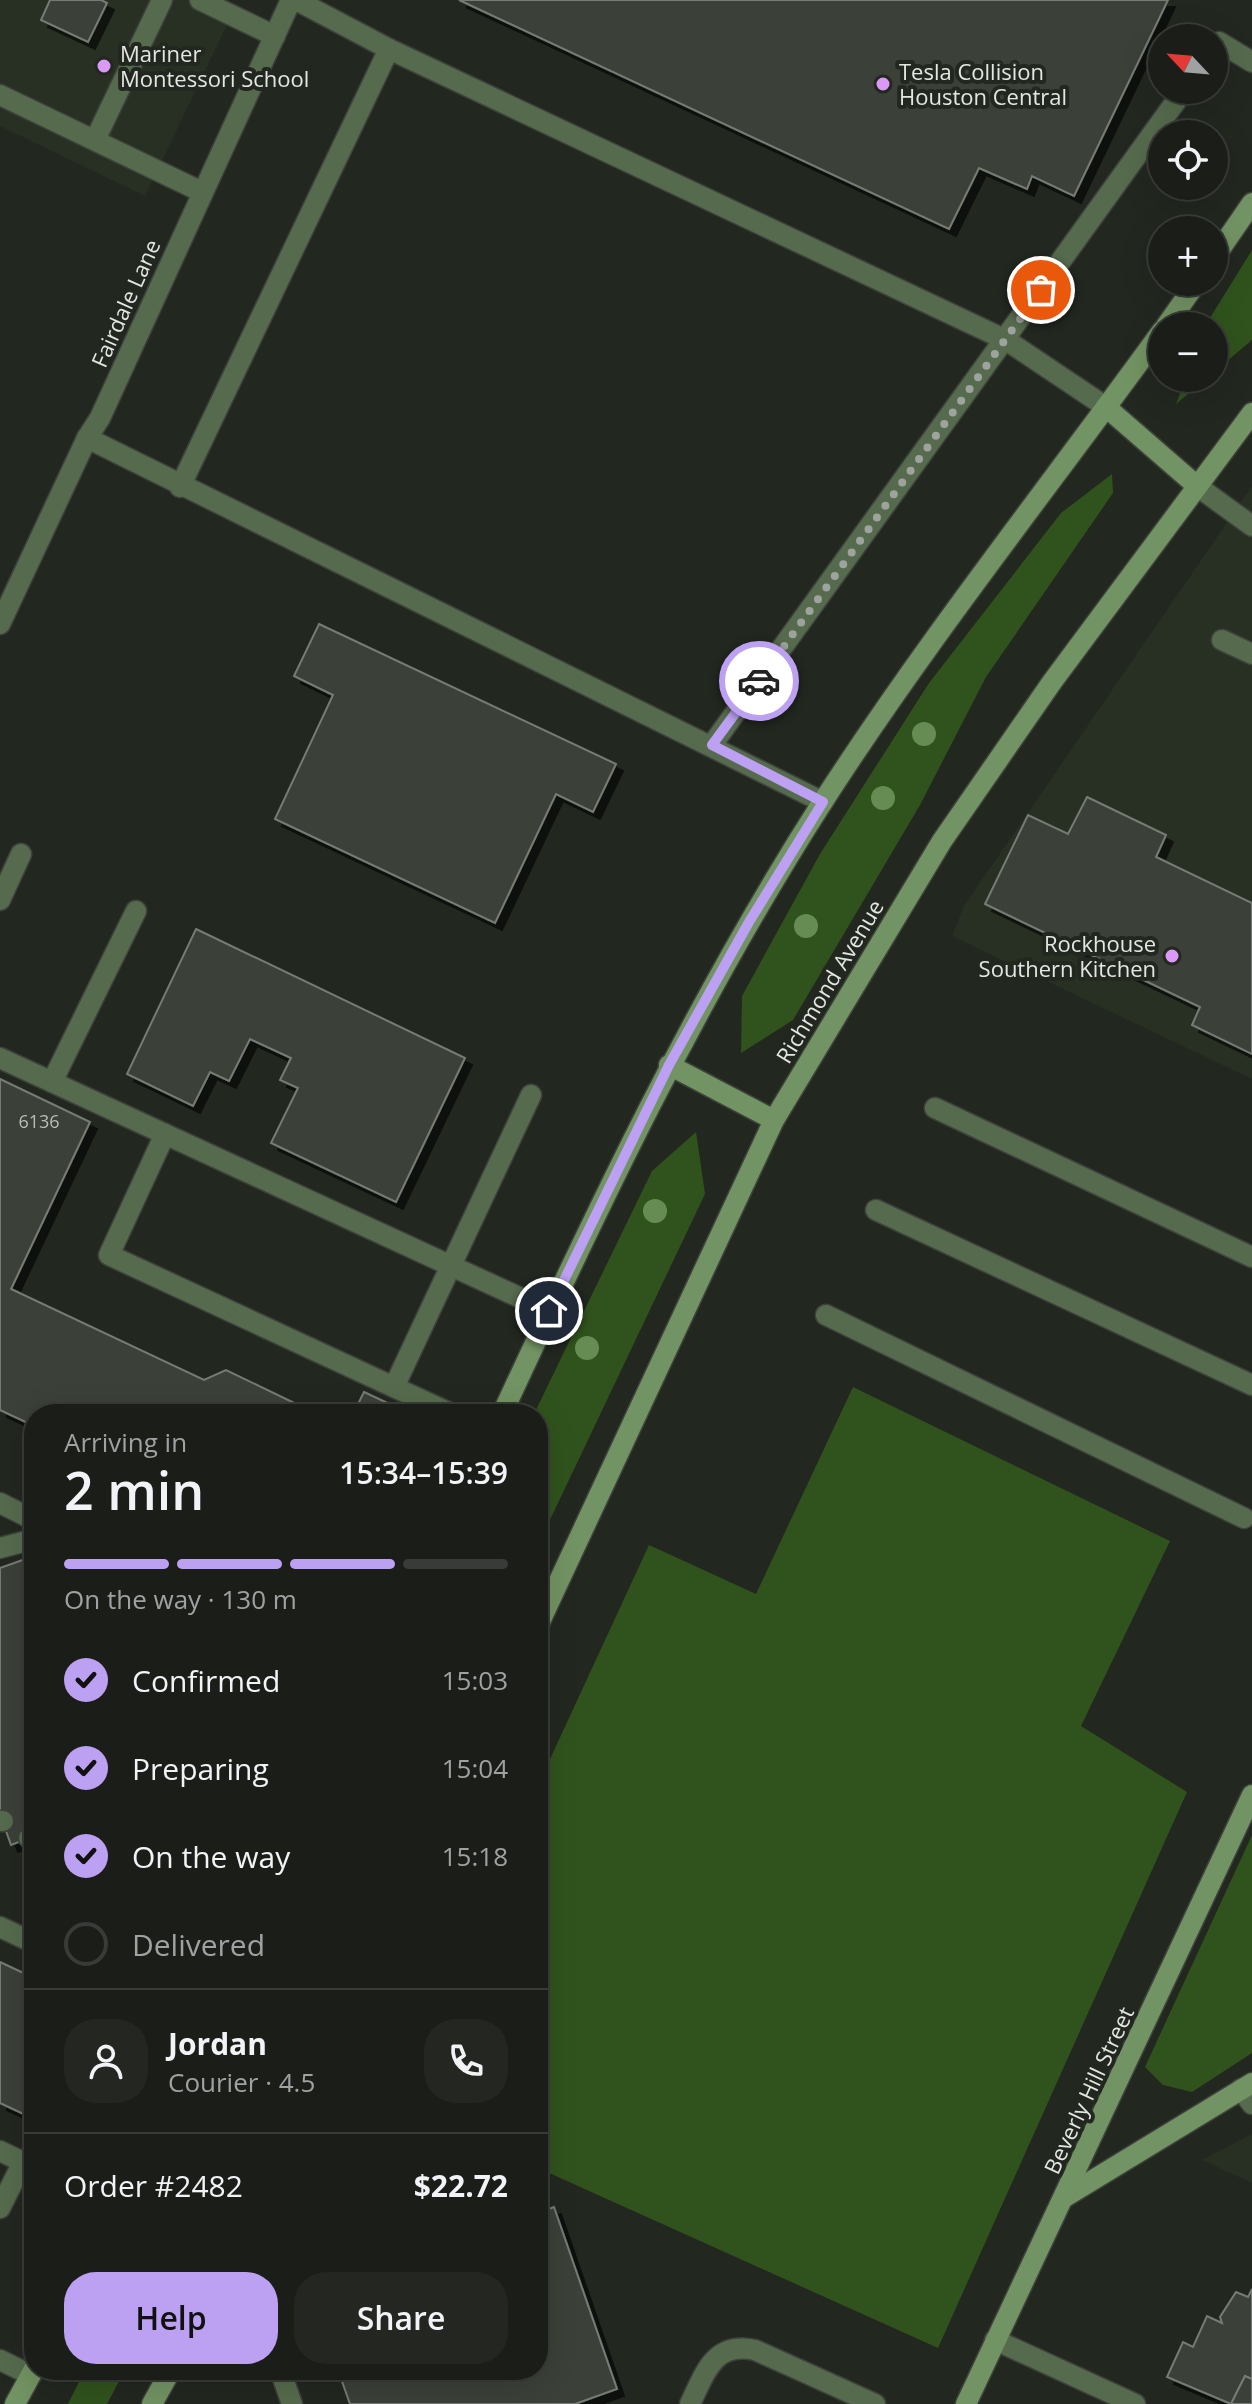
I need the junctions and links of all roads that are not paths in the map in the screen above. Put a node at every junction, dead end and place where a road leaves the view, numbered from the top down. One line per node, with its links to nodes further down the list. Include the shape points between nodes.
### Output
1 (162, 0): 10 (street)
2 (200, 0): 4 (street)
3 (294, 0): 4 (street, Fairdale Lane); 6 (street)
4 (275, 36): 11 (street, Fairdale Lane)
5 (1228, 47): 7 (street)
6 (389, 49): 14 (street); 20 (street)
7 (1252, 62)
8 (0, 95): 10 (street)
9 (1174, 104): 14 (street)
10 (95, 140): 11 (street)
11 (202, 192): 18 (street, Fairdale Lane)
12 (1252, 203): 13 (main road)
13 (1228, 238)
14 (1006, 340): 16 (street); 25 (street)
15 (1148, 350): 16 (main road)
16 (1106, 407): 19 (main road); 26 (main road, via 981,573)
17 (1252, 413): 19 (main road, Richmond Avenue)
18 (87, 438): 20 (street); 22 (street, Fairdale Lane)
19 (1197, 486): 21 (street); 35 (main road, Richmond Avenue, via 942,841)
20 (180, 487): 25 (street)
21 (1252, 526)
22 (0, 624)
23 (1222, 640): 24 (street)
24 (1252, 654)
25 (712, 745): 26 (street)
26 (823, 802): 31 (main road)
27 (21, 854): 28 (street)
28 (0, 900)
29 (136, 911): 32 (street)
30 (0, 1058): 32 (street)
31 (669, 1065): 35 (main road); 40 (main road)
32 (52, 1082): 36 (street)
33 (531, 1095): 39 (street)
34 (935, 1108): 38 (street)
35 (774, 1120): 51 (main road, Richmond Avenue)
36 (165, 1134): 39 (street); 43 (street, via 109,1255)
37 (876, 1210): 42 (street)
38 (1252, 1257)
39 (451, 1266): 40 (street); 43 (street)
40 (549, 1311): 45 (main road)
41 (826, 1315): 48 (street)
42 (1252, 1385)
43 (394, 1387): 44 (street)
44 (431, 1404)
45 (507, 1404)
46 (0, 1503): 47 (street)
47 (24, 1515)
48 (1244, 1518)
49 (24, 1542): 50 (street)
50 (0, 1548)
51 (548, 1605)
52 (1252, 1795): 57 (main road, Beverly Hill Street)
53 (0, 1927): 54 (street)
54 (24, 1938)
55 (1248, 2092): 57 (main road)
56 (0, 2151): 58 (street, via 23,2162)
57 (1065, 2197): 59 (main road, Beverly Hill Street)
58 (0, 2208)
59 (995, 2340): 70 (main road, Beverly Hill Street); 71 (street)
60 (0, 2360): 61 (street)
61 (24, 2369)
62 (28, 2380): 65 (main road)
63 (165, 2380): 66 (main road)
64 (284, 2380): 67 (street)
65 (15, 2404)
66 (152, 2404)
67 (292, 2404)
68 (690, 2404): 69 (street, via 708,2367 738,2346)
69 (875, 2404)
70 (966, 2404)
71 (1135, 2404)

